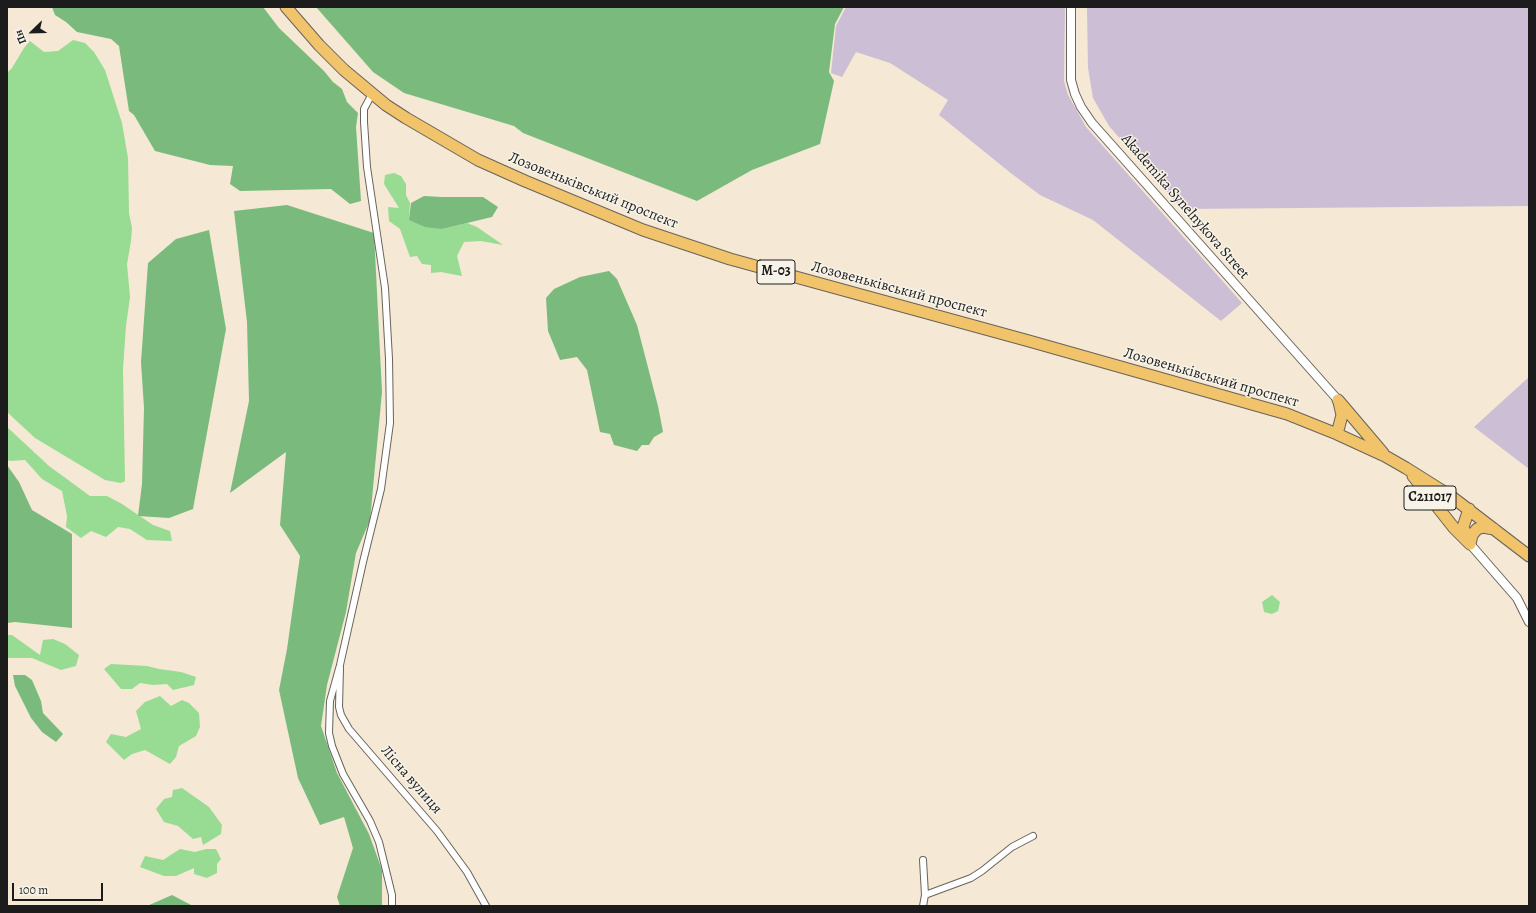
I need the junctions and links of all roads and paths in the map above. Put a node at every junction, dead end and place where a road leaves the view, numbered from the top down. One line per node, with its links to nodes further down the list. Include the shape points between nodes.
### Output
1 (286, 7): 3 (highway, Лозовеньківський проспект / М-03, via 335,61)
2 (1071, 7): 4 (street, Akademika Synelnykova Street, via 1071,80 1081,107 1092,123)
3 (372, 94): 5 (highway, Лозовеньківський проспект / М-03, via 406,118 478,160 643,230 730,259 1287,414); 14 (street, via 364,109 364,122 367,167 385,288 390,424 381,489)
4 (1338, 400): 5 (highway, via 1335,416); 6 (highway, via 1342,415); 7 (highway)
5 (1320, 427): 6 (highway, Лозовеньківський проспект / М-03)
6 (1338, 434): 7 (highway, Лозовеньківський проспект / М-03)
7 (1385, 456): 8 (highway, Лозовеньківський проспект / М-03)
8 (1406, 468): 9 (highway, Лозовеньківський проспект / М-03); 11 (highway, С211017)
9 (1469, 509): 10 (highway, Лозовеньківський проспект / М-03); 11 (highway, via 1463,527)
10 (1494, 529): 11 (highway, via 1477,529); 12 (highway, Лозовеньківський проспект / М-03)
11 (1470, 544): 13 (street, С211017, via 1516,598)
12 (1529, 556)
13 (1529, 622)
14 (340, 665): 18 (street, via 330,701 329,733 343,774 379,842 392,895); 19 (street, Лісна вулиця, via 339,707 349,729 437,831 467,872)
15 (1033, 836): 17 (street, via 971,878)
16 (923, 860): 17 (street)
17 (925, 895): 20 (street)
18 (392, 906)
19 (486, 906)
20 (923, 906)

